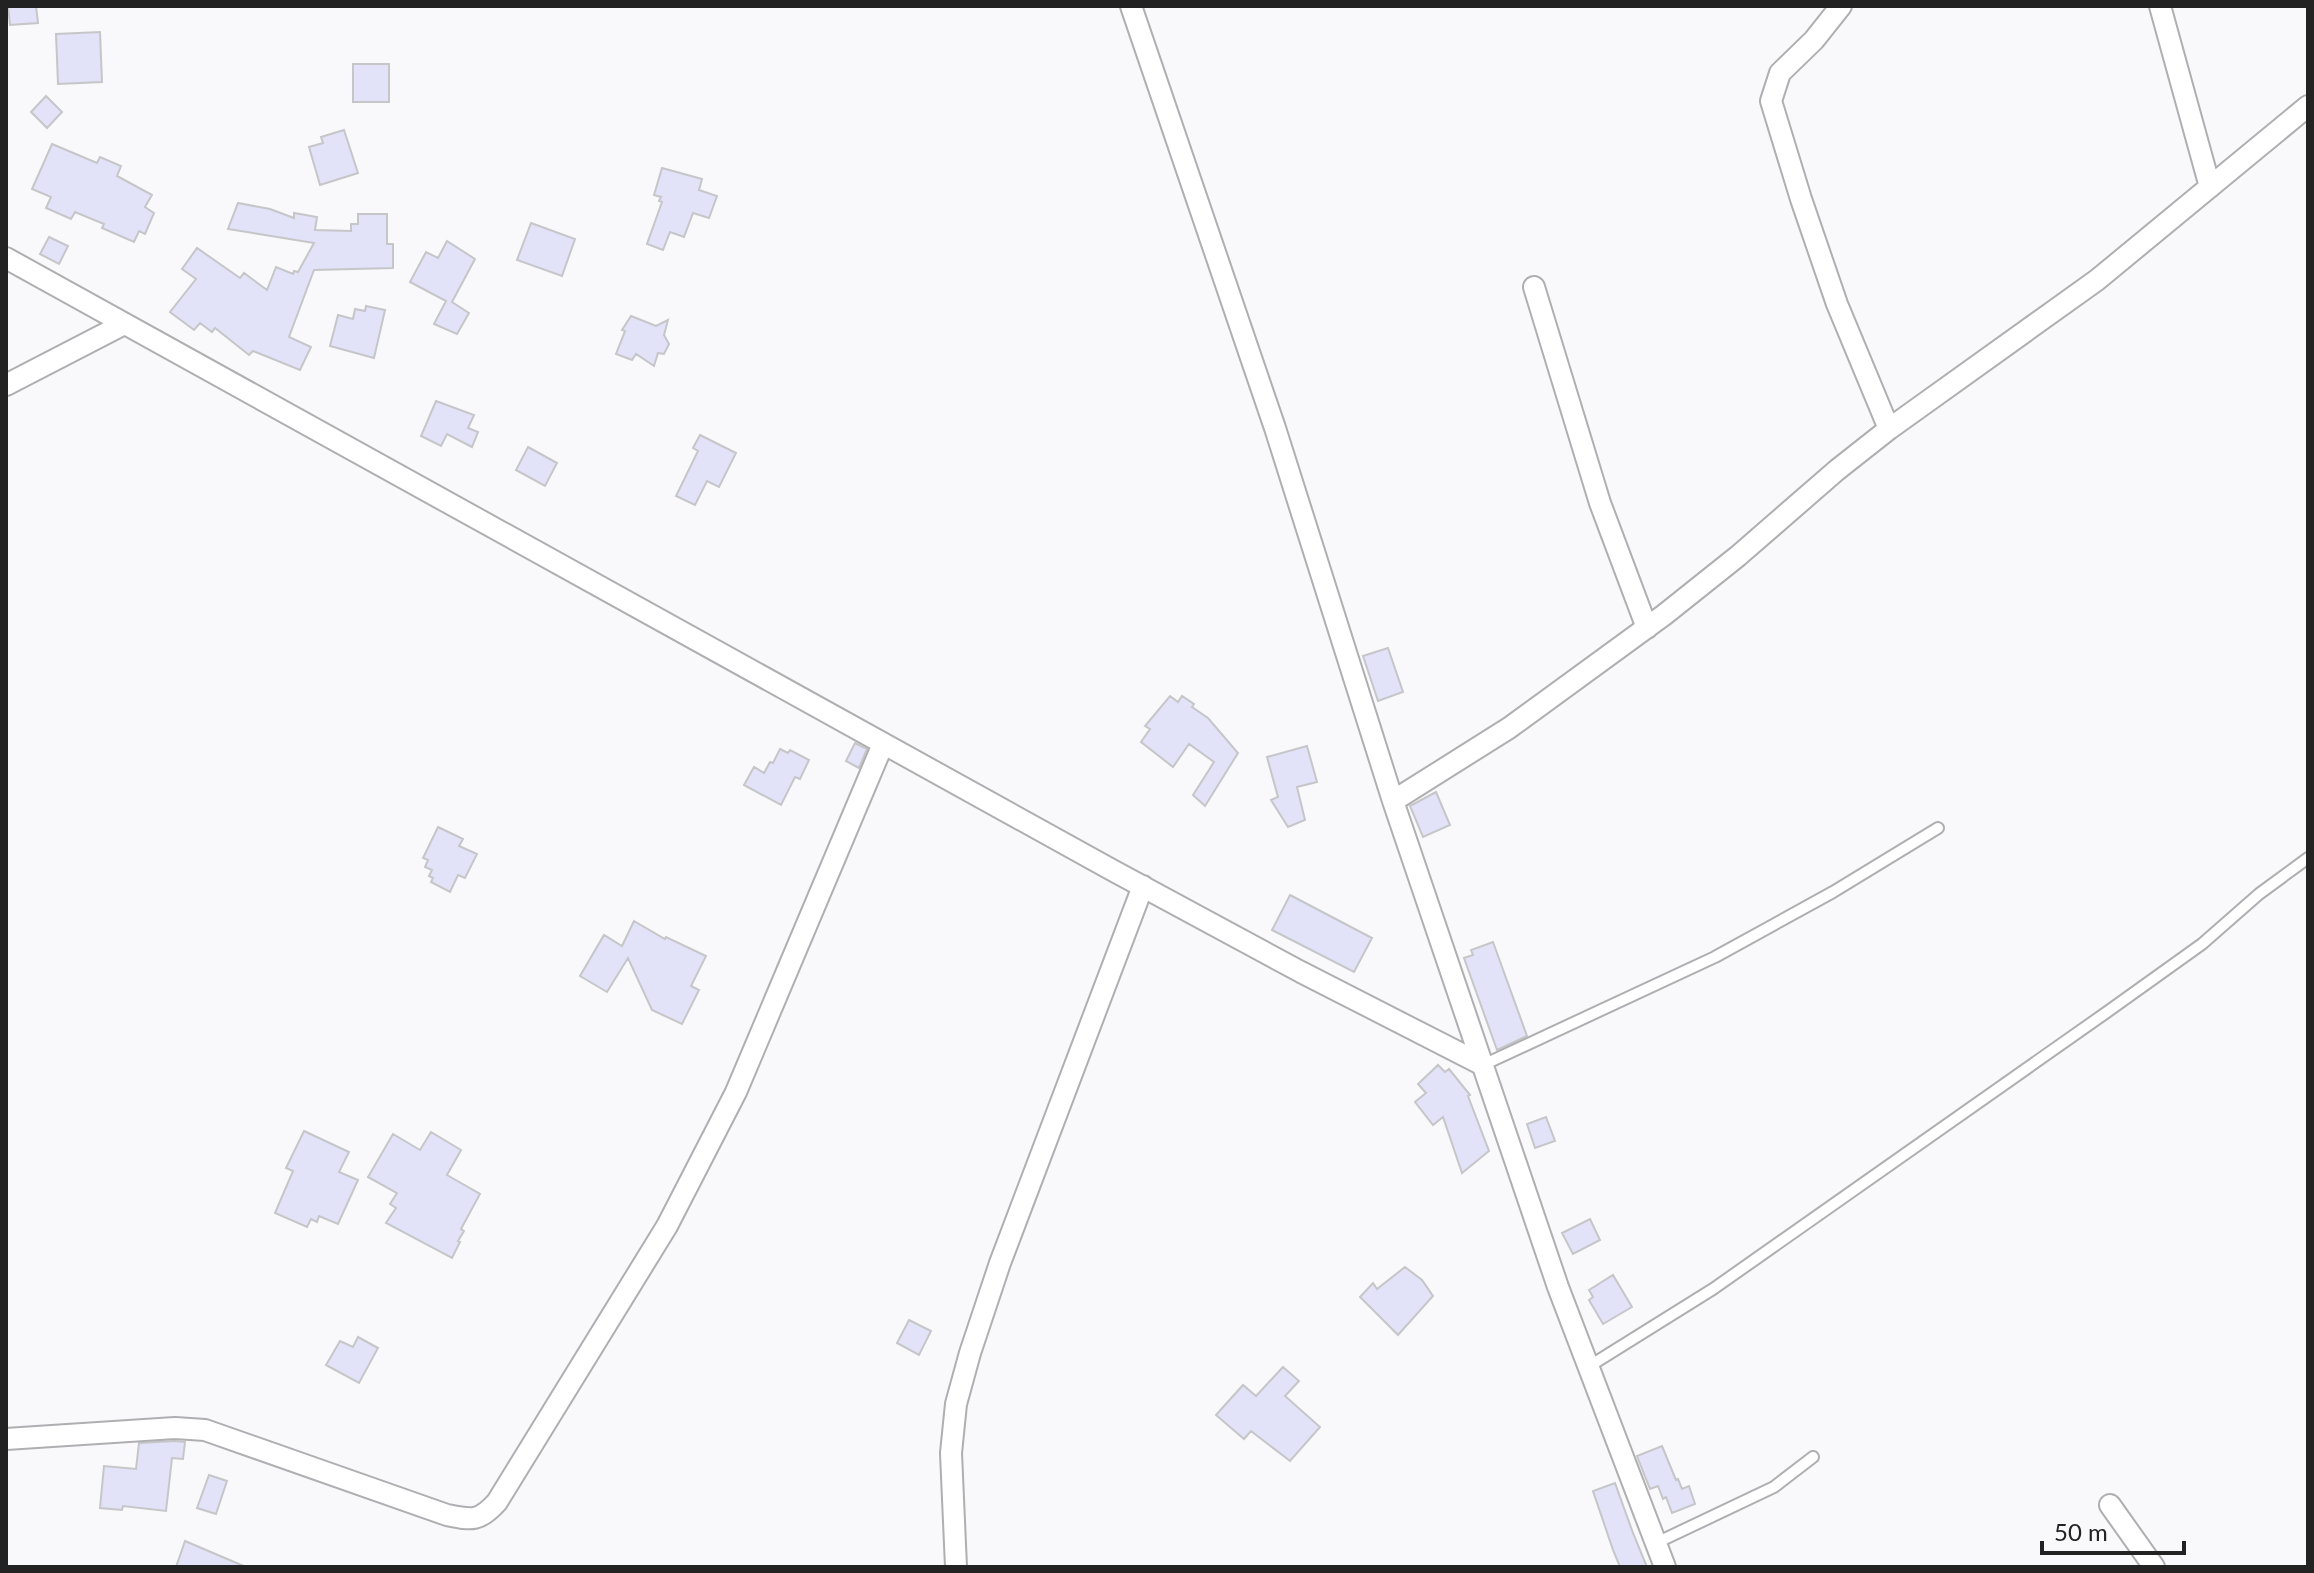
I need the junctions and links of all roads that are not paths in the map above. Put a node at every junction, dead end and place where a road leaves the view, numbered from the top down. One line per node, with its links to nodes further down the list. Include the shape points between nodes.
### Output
1 (1131, 6): 13 (street, via 1275,428)
2 (1841, 6): 10 (street, via 1780,73 1771,101 1837,304)
3 (2160, 6): 5 (street)
4 (2308, 106): 5 (street)
5 (2210, 187): 10 (street, via 2065,305)
6 (6, 258): 8 (street)
7 (1534, 287): 11 (street, via 1600,503)
8 (124, 324): 9 (street); 12 (street)
9 (6, 385)
10 (1889, 429): 11 (street)
11 (1647, 628): 13 (street, via 1509,728)
12 (883, 744): 16 (street); 19 (street, via 716,1132 659,1239 484,1516 469,1520 447,1515 205,1430)
13 (1393, 801): 17 (street)
14 (1938, 828): 17 (lane, via 1715,957)
15 (2308, 858): 18 (lane, via 2119,1003 1713,1289)
16 (1143, 886): 17 (street); 23 (street, via 966,1366 951,1453)
17 (1483, 1065): 18 (street)
18 (1588, 1367): 22 (street)
19 (6, 1439)
20 (1813, 1457): 22 (lane, via 1774,1487)
21 (2110, 1505): 25 (street)
22 (1654, 1544): 24 (street)
23 (956, 1567)
24 (1665, 1567)
25 (2154, 1567)

